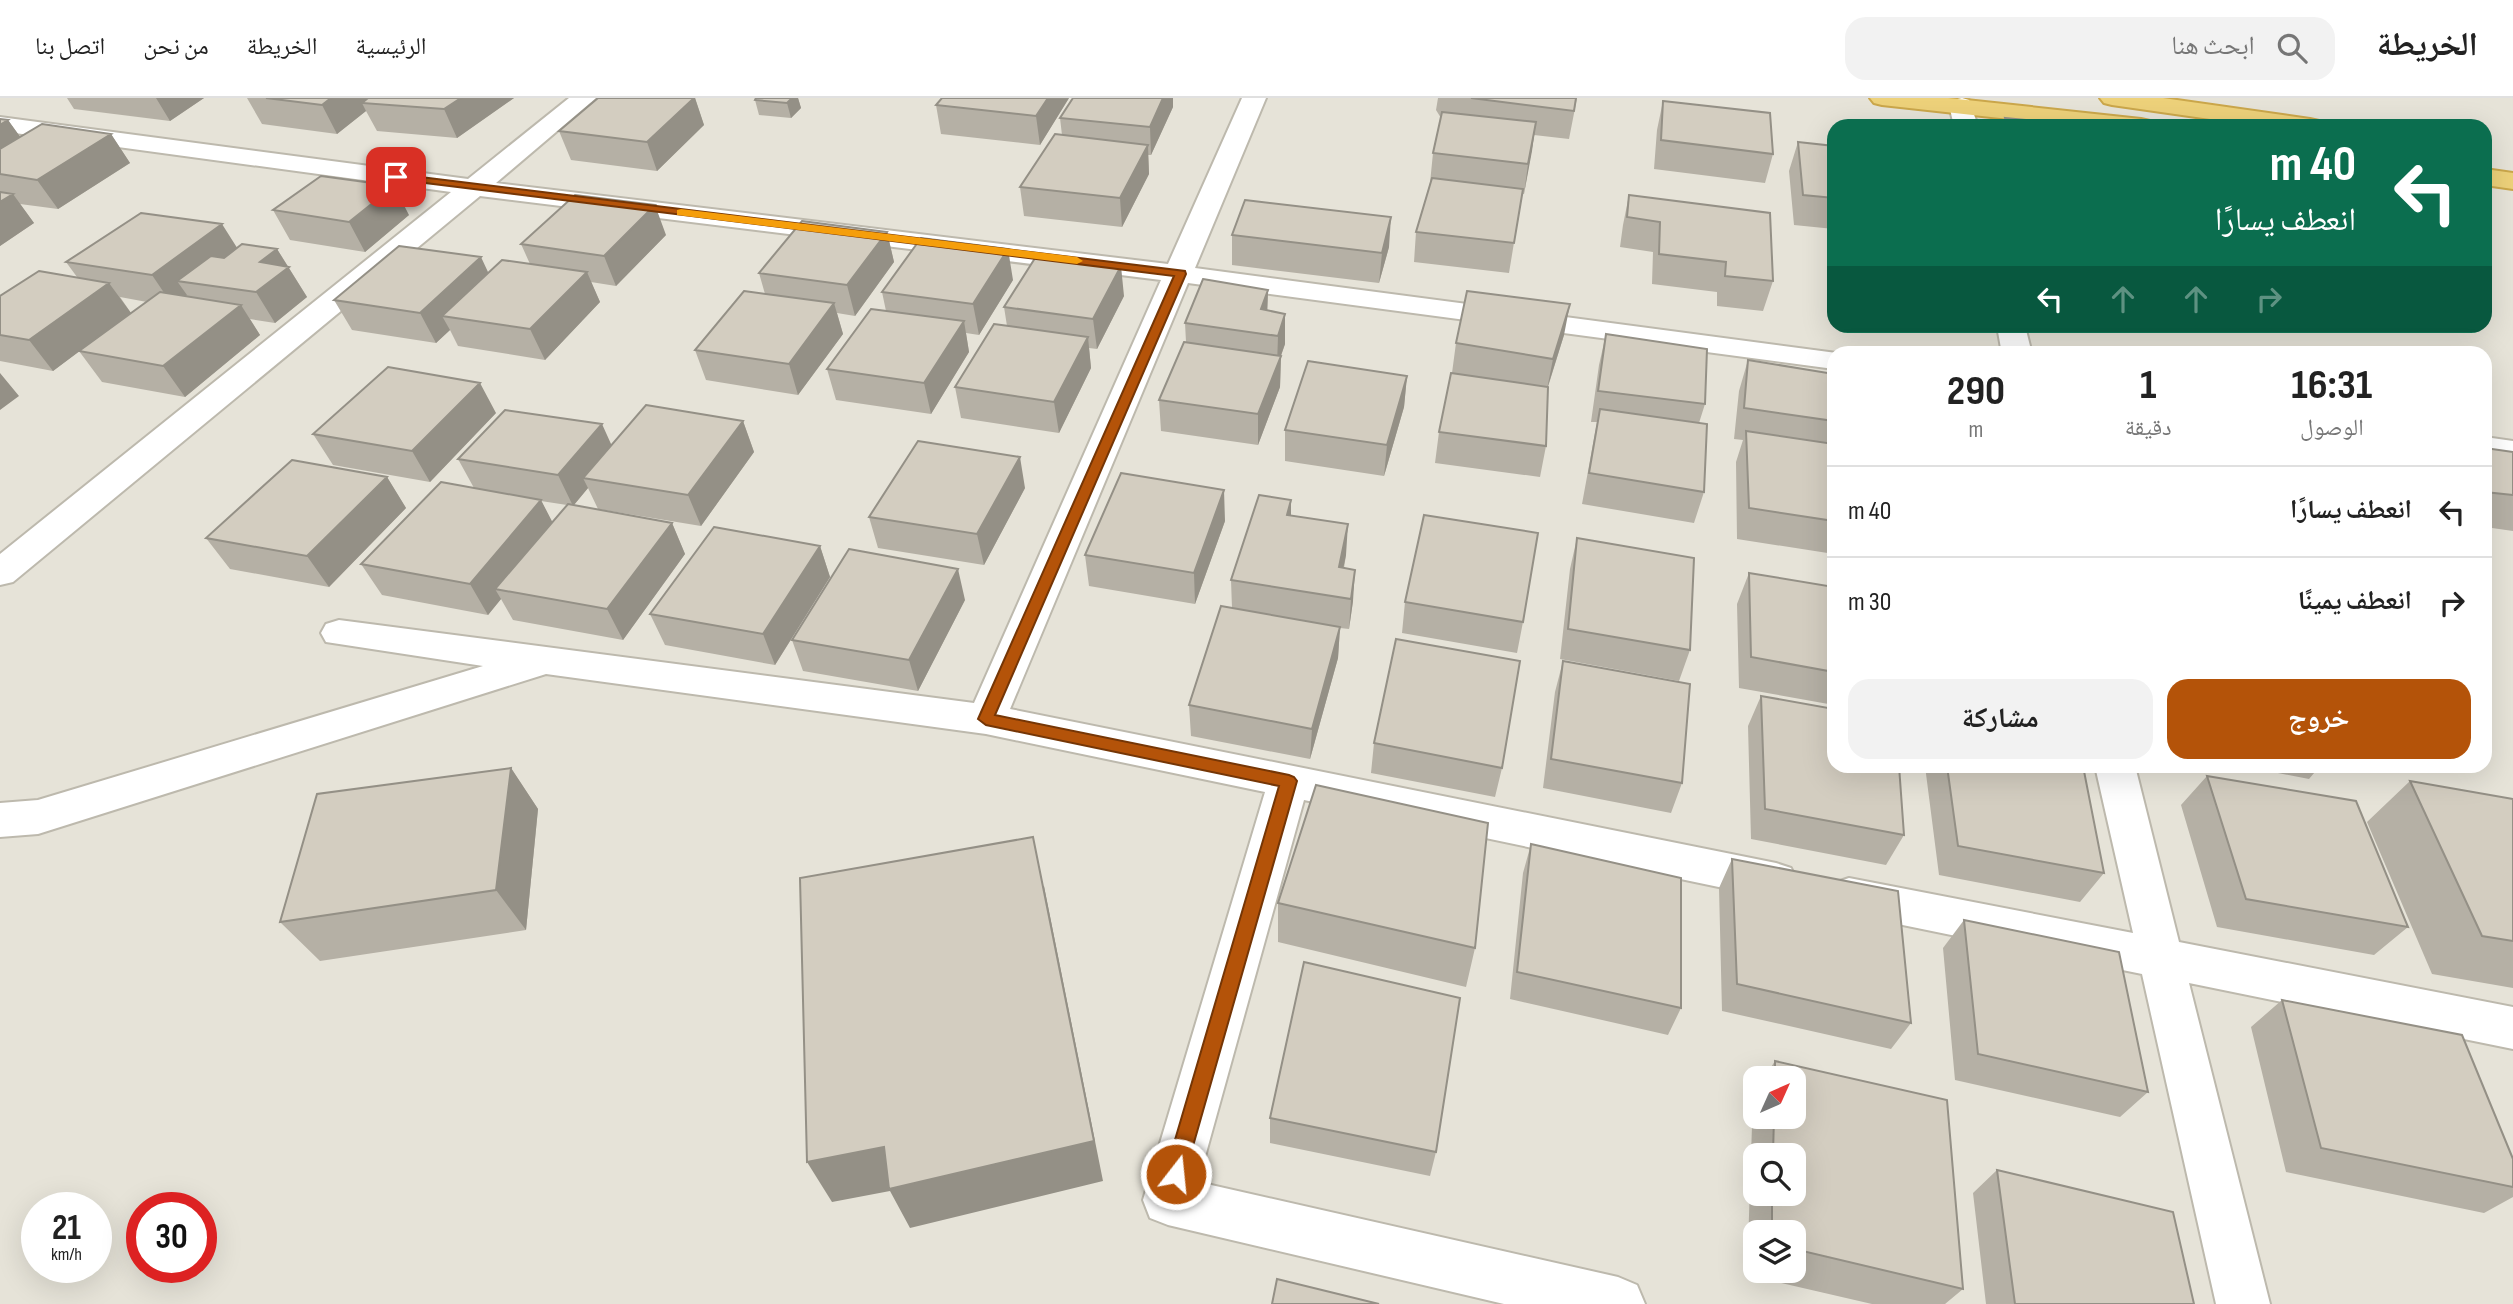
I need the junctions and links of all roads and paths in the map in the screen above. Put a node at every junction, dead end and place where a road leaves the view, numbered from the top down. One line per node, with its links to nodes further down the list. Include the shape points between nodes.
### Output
1 (584, 98): 11 (street)
2 (1254, 98): 12 (street)
3 (1882, 98): 5 (highway)
4 (2112, 98): 7 (highway)
5 (1962, 110): 6 (highway)
6 (2063, 119)
7 (2260, 119)
8 (0, 124): 11 (street)
9 (2492, 178): 10 (highway)
10 (2513, 181)
11 (476, 188): 12 (street); 16 (street)
12 (1181, 274): 13 (street); 19 (street)
13 (1827, 359)
14 (2492, 448): 15 (street)
15 (2513, 451)
16 (0, 573)
17 (339, 633): 18 (street)
18 (549, 660): 19 (street); 22 (street, via 38,817)
19 (986, 719): 21 (street)
20 (2117, 773): 23 (street)
21 (1289, 781): 23 (street); 25 (street, via 1168,1200)
22 (0, 820)
23 (2161, 960): 24 (street); 26 (street)
24 (2513, 1028)
25 (1618, 1304)
26 (2243, 1304)

